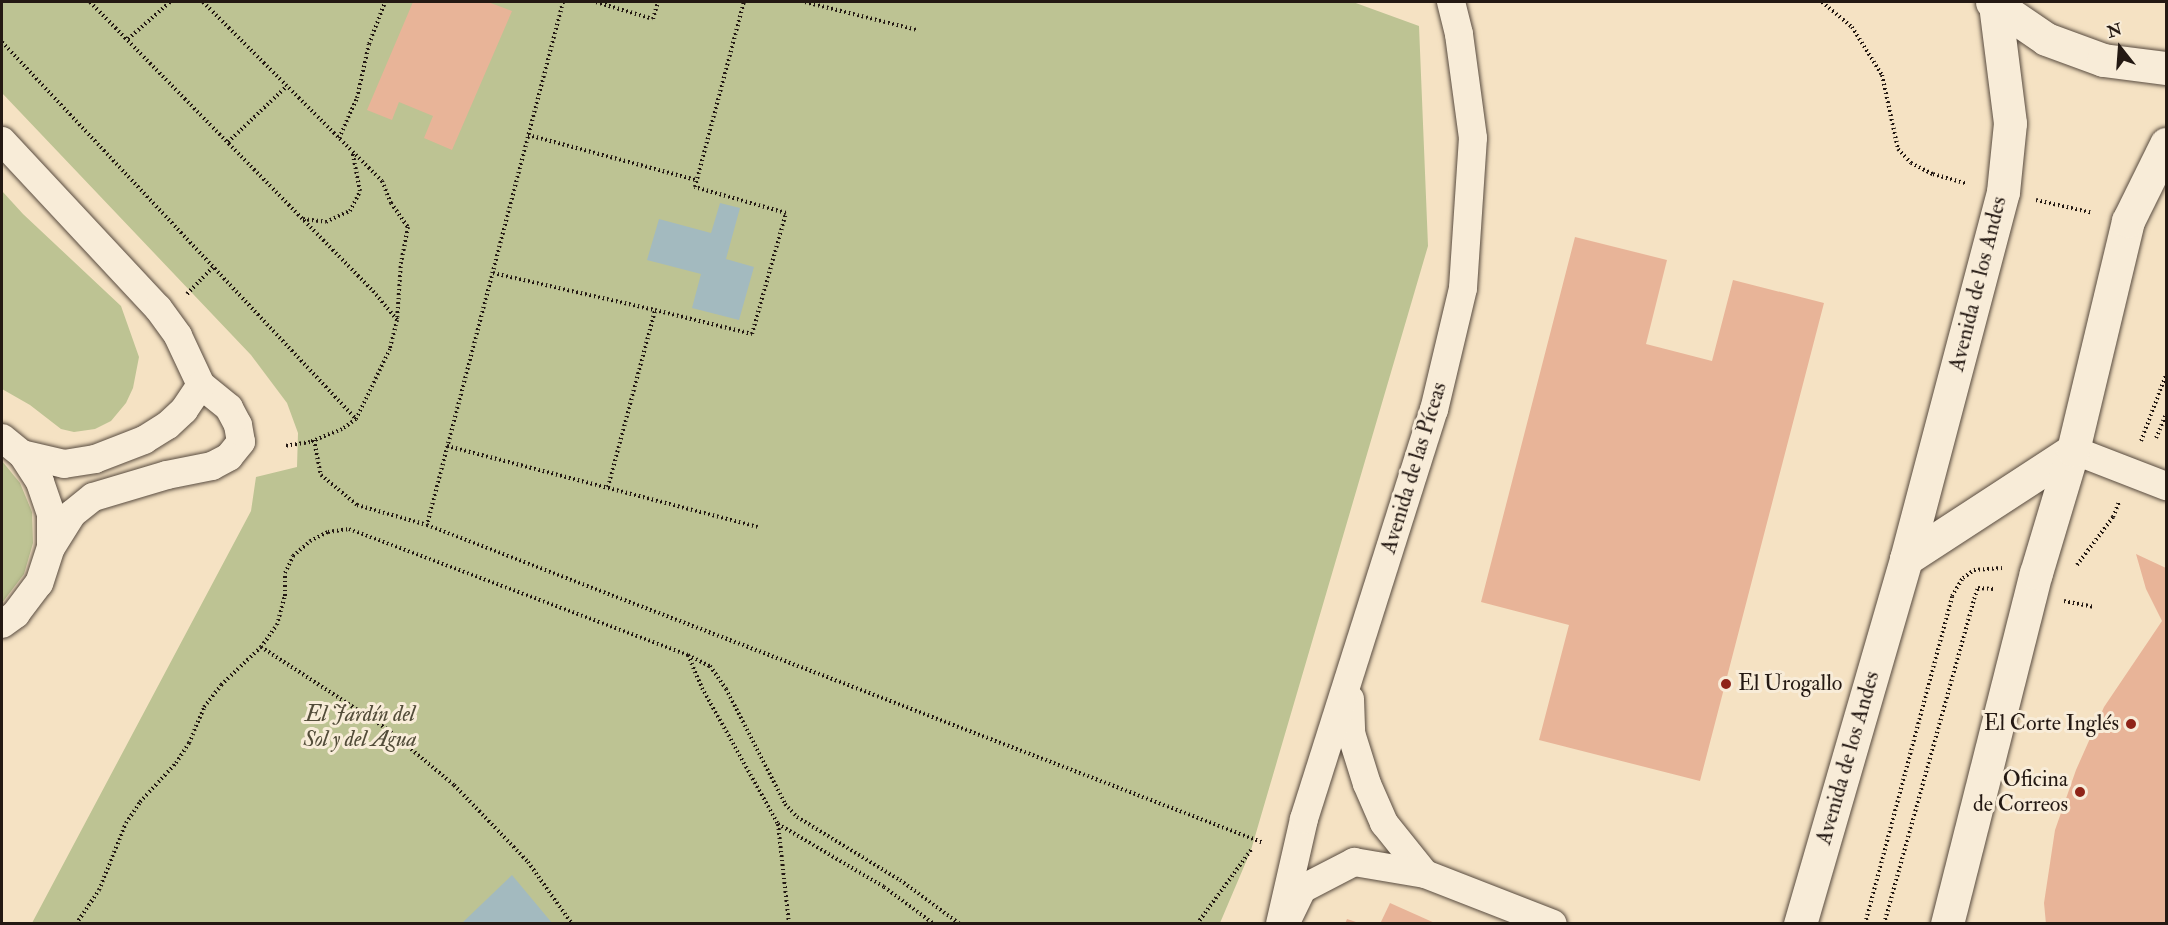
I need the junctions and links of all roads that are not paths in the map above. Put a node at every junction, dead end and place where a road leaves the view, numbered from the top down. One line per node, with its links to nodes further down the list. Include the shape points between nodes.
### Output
1 (1451, 2): 13 (street, Avenida de las Píceas, via 1473,138 1463,288 1434,410)
2 (1993, 3): 3 (main road, via 2046,39 2094,57); 11 (main road, Avenida de los Andes, via 2010,123 2003,192)
3 (2166, 68)
4 (2, 141): 6 (street, via 158,308 178,336)
5 (2166, 144): 8 (main road, via 2128,221)
6 (201, 386): 7 (street, via 168,425 144,440 103,456 64,464); 10 (street, via 229,408 238,425 241,442 229,457 212,466 93,497 72,513)
7 (12, 446): 10 (street, via 40,482 51,514)
8 (2073, 450): 9 (street); 11 (main road); 19 (main road, via 2036,573)
9 (2166, 486)
10 (51, 547): 12 (street, via 39,583 16,614)
11 (1906, 559): 18 (main road, Avenida de los Andes)
12 (2, 624)
13 (1350, 679): 14 (street, via 1351,733 1367,784 1384,823); 15 (street, Avenida de las Píceas, via 1304,819)
14 (1425, 874): 16 (street, via 1354,862 1302,889); 17 (street)
15 (1280, 924)
16 (1285, 924)
17 (1553, 924)
18 (1800, 924)
19 (1947, 924)

